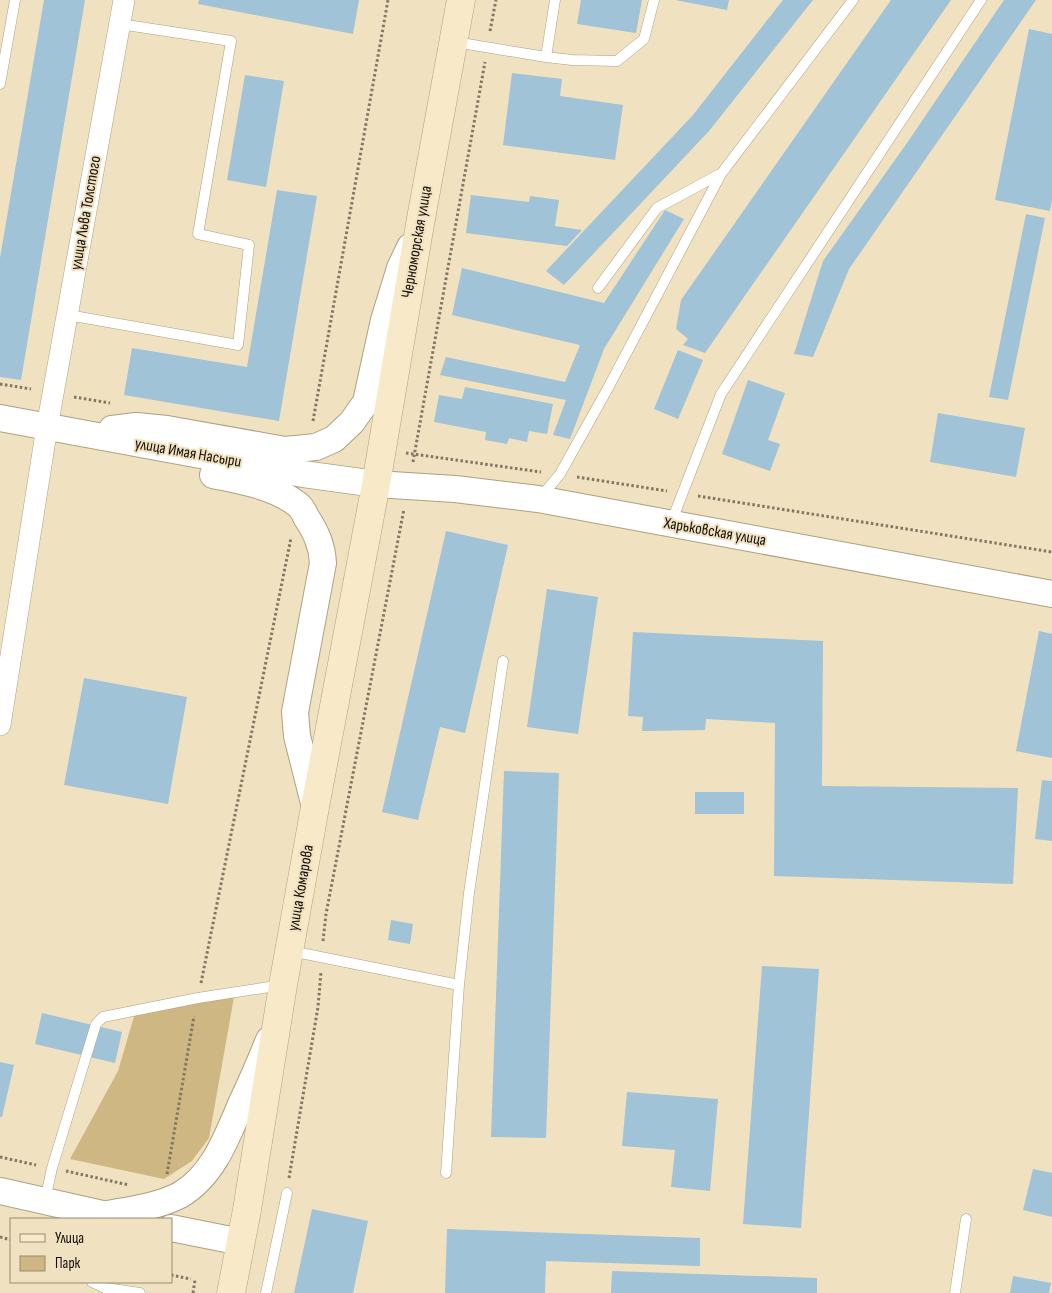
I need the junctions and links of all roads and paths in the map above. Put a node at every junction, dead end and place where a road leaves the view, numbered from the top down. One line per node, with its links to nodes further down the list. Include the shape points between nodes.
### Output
1 (15, 0): 14 (lane)
2 (124, 0): 10 (street, улица Льва Толстого)
3 (388, 0): 21 (path)
4 (461, 0): 11 (main road, Черноморская улица)
5 (496, 0): 12 (path)
6 (555, 0): 13 (lane)
7 (654, 0): 13 (lane, via 644,39 617,61)
8 (852, 0): 15 (lane)
9 (981, 0): 28 (lane, via 721,394)
10 (120, 24): 18 (street, улица Льва Толстого); 18 (lane, via 231,41 198,234 249,245 238,345)
11 (455, 42): 12 (lane); 16 (main road, Черноморская улица)
12 (487, 47): 13 (lane); 24 (path)
13 (546, 56)
14 (0, 84)
15 (721, 174): 17 (lane, via 657,208); 26 (lane)
16 (420, 224): 22 (street, via 400,268 384,320 366,402 352,422 334,438 316,446 285,450 136,426); 27 (main road, Черноморская улица)
17 (598, 288)
18 (68, 315): 20 (street, улица Льва Толстого)
19 (0, 418): 20 (street, улица Имая Насыри)
20 (46, 427): 22 (street, улица Имая Насыри); 36 (street, улица Льва Толстого)
21 (312, 429)
22 (85, 434): 27 (street, улица Имая Насыри, via 303,474); 37 (street, via 132,456 248,483 280,494 300,507 316,532 323,563 295,712 297,736)
23 (405, 453): 24 (path)
24 (415, 454): 25 (path); 26 (path)
25 (412, 468)
26 (560, 474): 28 (path); 29 (lane)
27 (376, 484): 29 (street, Харьковская улица, via 455,489); 37 (main road, улица Комарова)
28 (682, 493): 31 (lane); 33 (path)
29 (538, 500): 31 (street, Харьковская улица)
30 (405, 504): 39 (path, via 326,914)
31 (670, 524): 34 (street, Харьковская улица)
32 (292, 530): 42 (path)
33 (1052, 552)
34 (1052, 594)
35 (503, 660): 41 (lane)
36 (0, 725)
37 (315, 807): 38 (main road, улица Комарова)
38 (290, 951): 39 (lane); 40 (main road, улица Комарова)
39 (322, 958): 41 (lane); 50 (path, via 318,1007)
40 (283, 985): 42 (lane); 43 (main road, улица Комарова)
41 (458, 985): 46 (lane)
42 (198, 998): 45 (lane, via 99,1020); 47 (path)
43 (277, 1024): 52 (street, via 227,1136 204,1176 178,1196); 55 (main road, улица Комарова)
44 (0, 1157): 45 (path)
45 (52, 1168): 48 (path); 51 (lane)
46 (446, 1172)
47 (166, 1183)
48 (136, 1186)
49 (0, 1191): 51 (street)
50 (287, 1193): 61 (lane)
51 (45, 1200): 52 (street)
52 (100, 1216)
53 (966, 1219): 62 (lane)
54 (172, 1228): 55 (street)
55 (240, 1242): 60 (main road, улица Комарова)
56 (172, 1275): 59 (path, via 193,1280)
57 (94, 1283): 58 (lane, via 105,1288)
58 (140, 1293)
59 (192, 1293)
60 (231, 1293)
61 (266, 1293)
62 (955, 1293)

